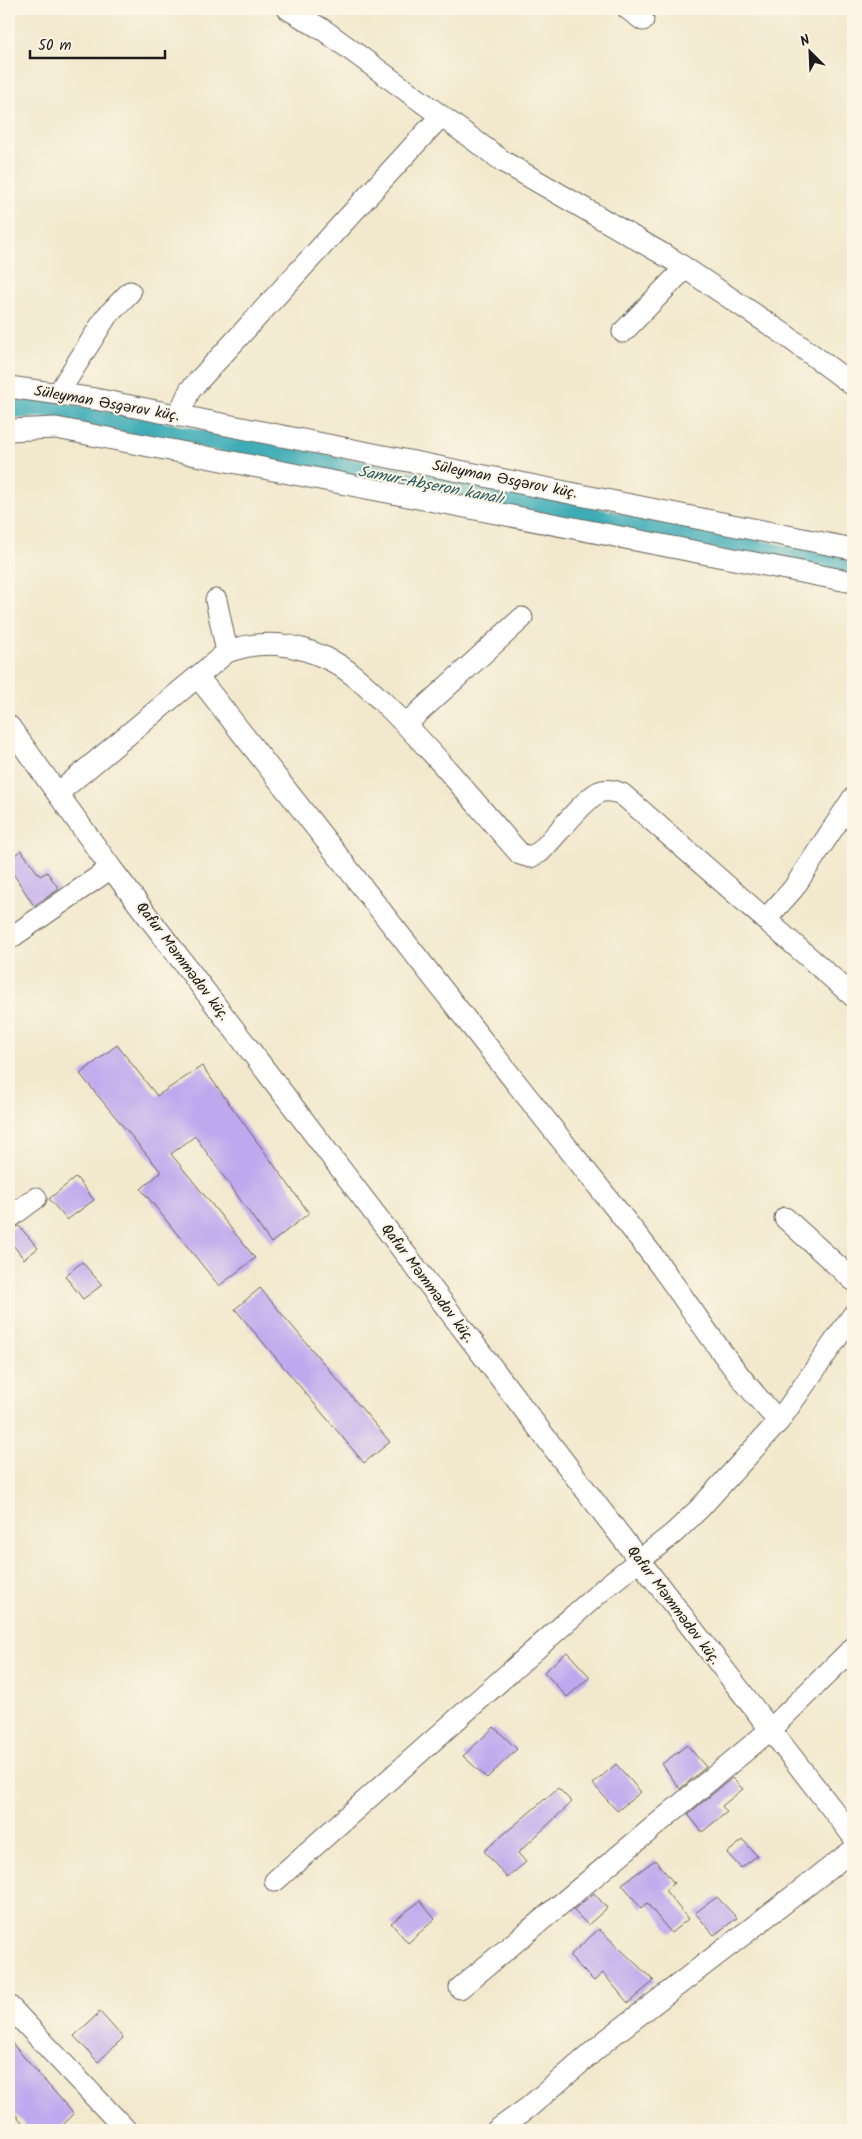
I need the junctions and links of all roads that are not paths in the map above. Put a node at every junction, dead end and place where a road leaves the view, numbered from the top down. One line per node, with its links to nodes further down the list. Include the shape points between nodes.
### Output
1 (288, 9): 2 (street, via 325,32)
2 (440, 118): 3 (street, via 504,162); 9 (street, via 190,390)
3 (685, 268): 5 (street); 6 (street)
4 (130, 292): 8 (street, via 106,317)
5 (623, 332)
6 (853, 385)
7 (9, 386): 8 (street, Süleyman Əsgərov küç.)
8 (59, 392): 9 (street, Süleyman Əsgərov küç.)
9 (178, 416): 11 (street, Süleyman Əsgərov küç.)
10 (9, 430): 12 (street, via 56,428)
11 (853, 549)
12 (853, 582)
13 (216, 600): 15 (street)
14 (522, 618): 17 (street)
15 (227, 652): 16 (street); 17 (street, via 260,643 299,649 327,659 358,678)
16 (198, 677): 19 (street); 30 (street, via 468,1025 665,1270 747,1386)
17 (406, 724): 22 (street, via 520,854 530,857 540,852 589,800 599,792 610,790 622,794)
18 (13, 739): 19 (street, Qafur Məmmədov küç.)
19 (58, 793): 21 (street, Qafur Məmmədov küç.)
20 (853, 798): 22 (street, via 793,889)
21 (112, 868): 23 (street); 31 (street, Qafur Məmmədov küç.)
22 (766, 919): 24 (street)
23 (9, 938)
24 (853, 996)
25 (36, 1198): 26 (street)
26 (9, 1218)
27 (785, 1218): 28 (street)
28 (853, 1280)
29 (853, 1315): 30 (street)
30 (779, 1421): 31 (street, via 700,1508)
31 (639, 1560): 33 (street, Qafur Məmmədov küç.); 36 (street)
32 (853, 1648): 33 (street)
33 (770, 1730): 34 (street, Qafur Məmmədov küç.); 37 (street)
34 (853, 1836)
35 (853, 1850): 40 (street, via 617,2032)
36 (275, 1881)
37 (460, 1988)
38 (9, 2006): 39 (street)
39 (126, 2130)
40 (497, 2130)

